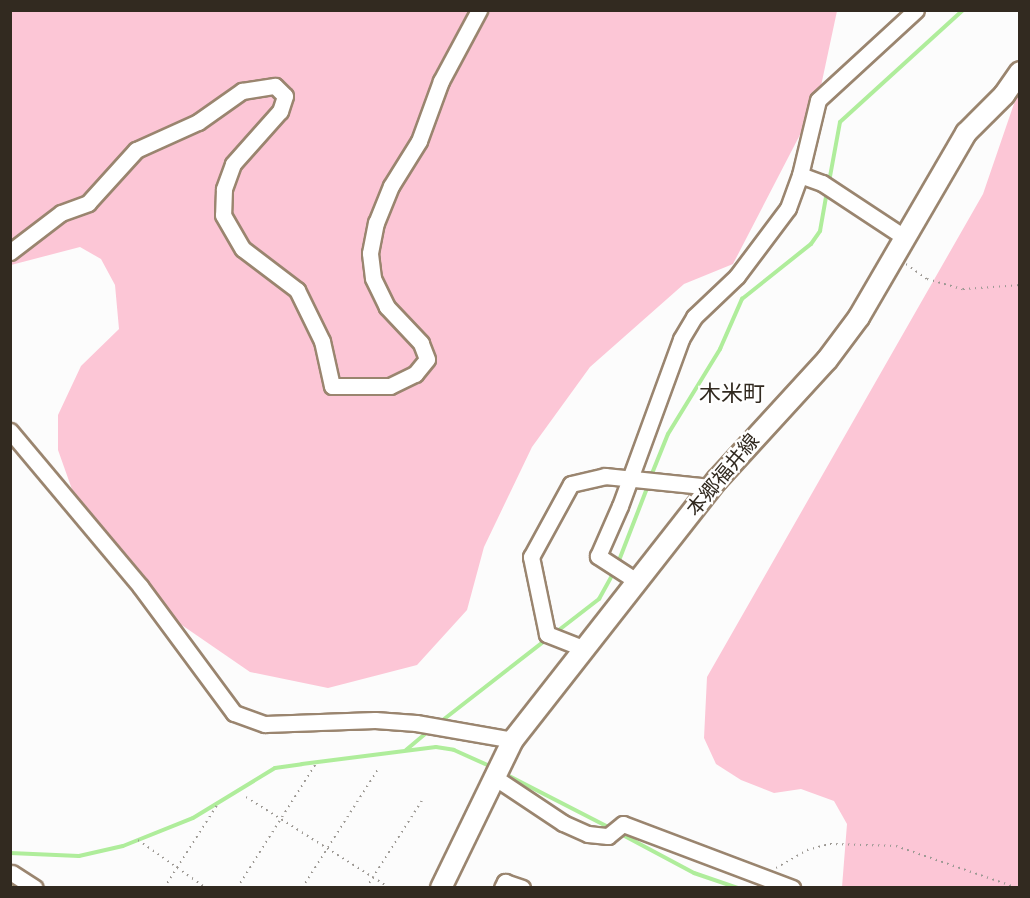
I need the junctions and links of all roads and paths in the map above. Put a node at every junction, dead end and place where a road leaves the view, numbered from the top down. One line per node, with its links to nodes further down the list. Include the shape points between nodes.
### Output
1 (479, 10): 6 (street, via 441,81 419,141 390,186 370,253 373,279 387,307 421,343 427,359 415,374 390,386 332,386 322,341 297,290 243,249 223,214 224,189 232,164 280,111 285,96 275,86 242,91 198,122 136,150 88,203 61,213)
2 (916, 11): 4 (street, via 818,100)
3 (1020, 72): 5 (main road, 本郷福井線, via 1004,95 966,133)
4 (800, 175): 5 (street, via 822,183); 10 (street, via 788,208 737,276 694,317 681,339)
5 (904, 237): 7 (main road, 本郷福井線)
6 (10, 252)
7 (893, 255): 8 (path, via 927,279 963,289); 11 (main road, 本郷福井線, via 859,317 827,360)
8 (1020, 285)
9 (10, 431): 14 (street, via 140,586 234,713 265,724 385,720)
10 (631, 477): 11 (street); 12 (street, via 598,556); 13 (street, via 605,476 571,484 531,557 547,634)
11 (712, 487): 12 (main road, 本郷福井線)
12 (638, 582): 13 (main road, 本郷福井線)
13 (585, 649): 14 (main road, 本郷福井線)
14 (513, 740): 17 (main road, 本郷福井線)
15 (317, 762): 21 (path)
16 (378, 769): 23 (path)
17 (494, 777): 27 (street, via 563,823 588,834 608,836 621,825); 28 (main road, 本郷福井線)
18 (246, 797): 21 (path)
19 (423, 799): 26 (path)
20 (217, 805): 24 (path)
21 (281, 819): 23 (path); 32 (path)
22 (138, 840): 24 (path)
23 (327, 849): 26 (path); 33 (path)
24 (177, 867): 30 (path); 31 (path)
25 (12, 873): 29 (street)
26 (373, 876): 34 (path); 35 (path)
27 (763, 876): 38 (street); 39 (path, via 807,850 857,843 896,846)
28 (444, 887)
29 (34, 888)
30 (164, 888)
31 (206, 888)
32 (237, 888)
33 (302, 888)
34 (366, 888)
35 (390, 888)
36 (502, 888): 37 (street, via 505,882)
37 (522, 888)
38 (792, 888)
39 (1018, 888)

